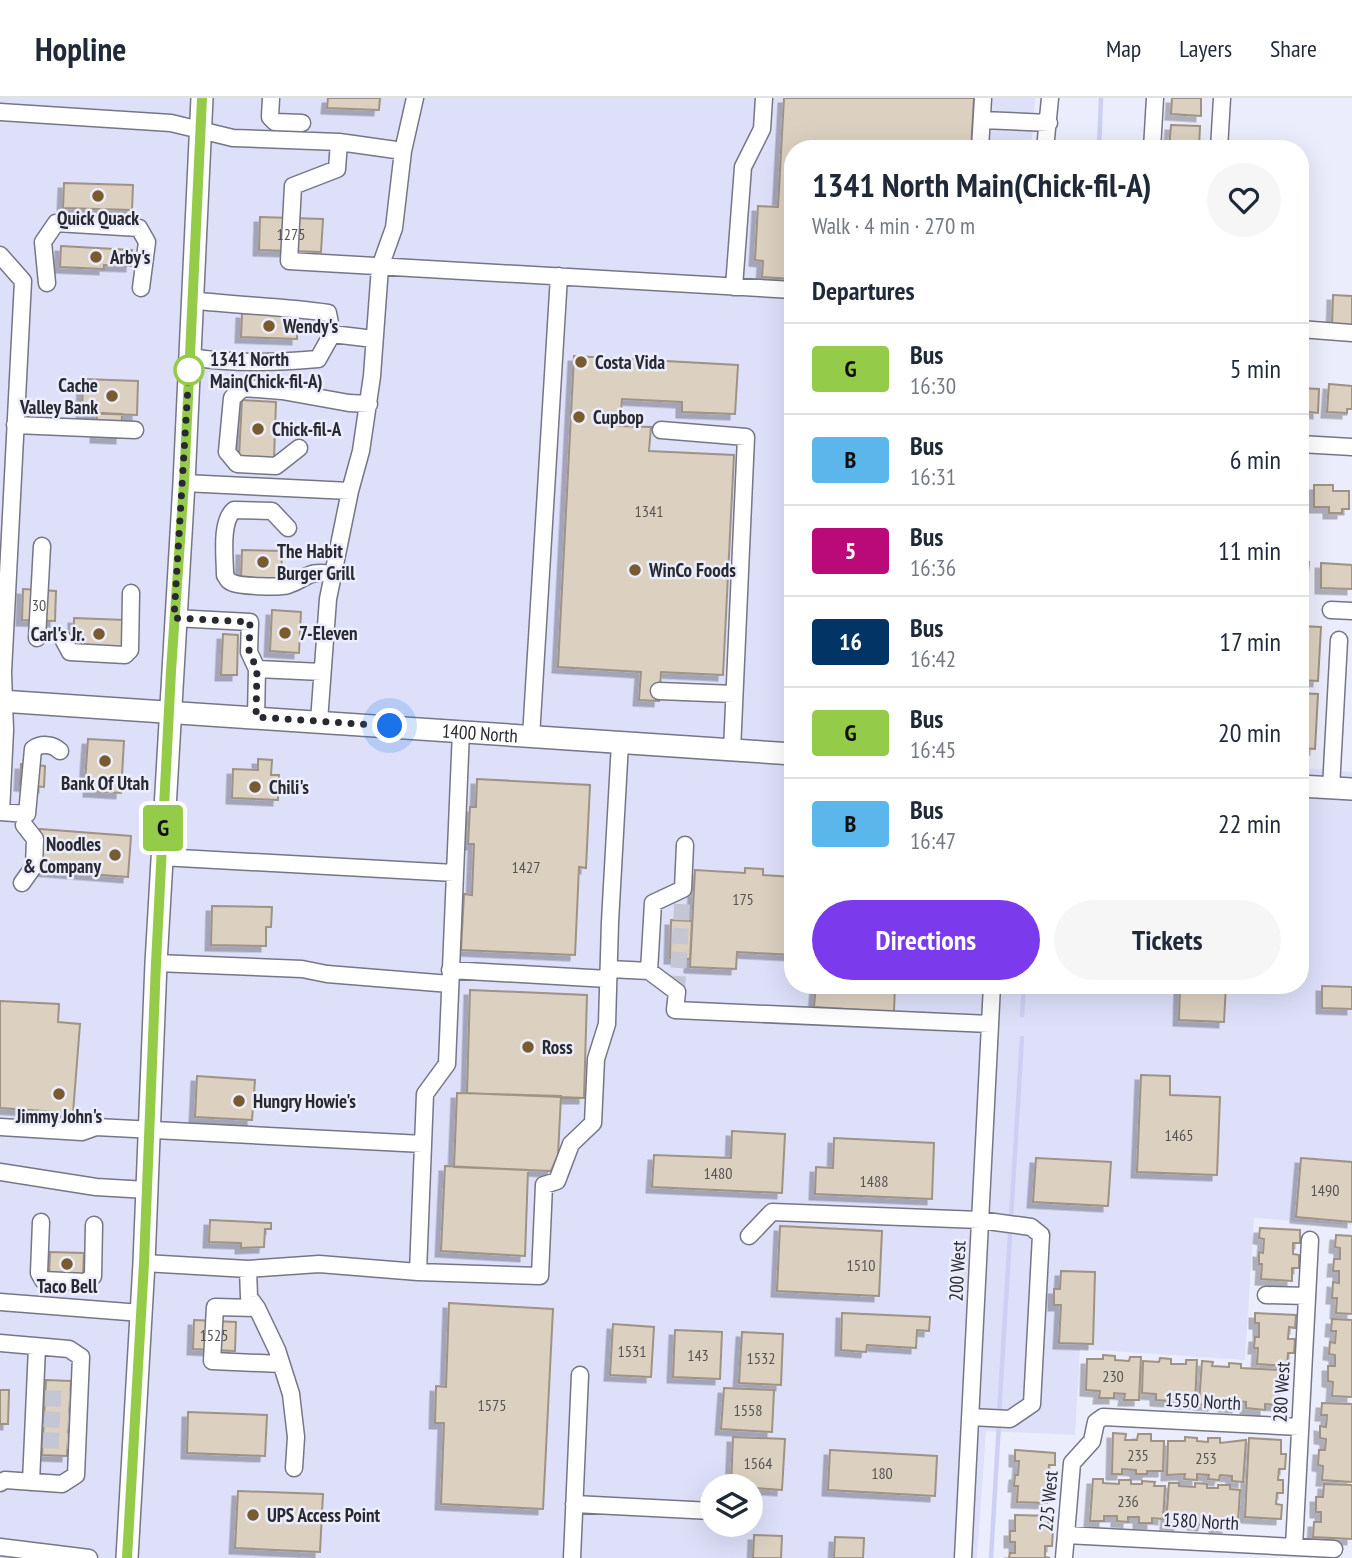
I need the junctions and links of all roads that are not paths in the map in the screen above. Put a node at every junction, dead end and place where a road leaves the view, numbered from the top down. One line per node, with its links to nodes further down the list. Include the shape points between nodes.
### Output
1 (202, 98): 13 (main road)
2 (271, 98): 11 (street, via 270,117 275,122)
3 (415, 98): 19 (street)
4 (764, 98): 24 (street, via 762,130 743,167)
5 (983, 98): 10 (street)
6 (1050, 98): 12 (street)
7 (1154, 98): 16 (street)
8 (1222, 98): 17 (street)
9 (0, 112): 13 (street, via 172,122)
10 (982, 120): 12 (street); 14 (street)
11 (302, 122)
12 (1049, 123): 15 (street)
13 (200, 130): 18 (street, via 233,138); 27 (main road)
14 (981, 140)
15 (1046, 140)
16 (1152, 140)
17 (1220, 140)
18 (339, 142): 19 (street); 21 (street, via 337,169 293,186 289,261)
19 (403, 151): 21 (street, via 394,228)
20 (0, 255): 34 (street, via 23,281)
21 (380, 267): 22 (street); 31 (street)
22 (559, 276): 24 (street); 62 (street)
23 (47, 283): 25 (street, via 43,242 56,223 139,228 147,242)
24 (734, 287): 26 (street)
25 (141, 288)
26 (784, 290)
27 (192, 300): 30 (street, via 328,313); 32 (main road)
28 (1309, 330): 29 (street)
29 (1352, 333)
30 (332, 334): 31 (street); 32 (street, via 318,359 268,364)
31 (374, 339): 33 (street)
32 (190, 357): 40 (main road)
33 (369, 404): 39 (street, via 243,388 232,398 227,452 237,464 276,466); 41 (street)
34 (15, 425): 35 (street); 45 (street)
35 (135, 430)
36 (661, 430): 56 (street, via 746,436)
37 (1309, 445): 38 (street)
38 (1352, 447)
39 (299, 448)
40 (184, 483): 41 (street); 49 (main road)
41 (350, 491): 44 (street)
42 (288, 528): 44 (street, via 272,511 234,510 229,514 225,575 229,582 286,586 309,573)
43 (42, 546): 50 (street)
44 (334, 574): 54 (street)
45 (4, 579): 57 (street)
46 (131, 593): 51 (street, via 130,650 125,655 71,652)
47 (1331, 610): 48 (street)
48 (1352, 611)
49 (174, 618): 53 (street, via 250,622 249,652); 58 (main road)
50 (37, 638)
51 (63, 639)
52 (1339, 640): 68 (street)
53 (257, 669): 54 (street); 59 (street)
54 (322, 672): 60 (street)
55 (659, 691): 56 (street)
56 (734, 694): 64 (street)
57 (2, 701): 58 (main road, 1400 North); 69 (street)
58 (169, 711): 59 (main road, 1400 North); 72 (main road)
59 (256, 717): 60 (main road, 1400 North)
60 (319, 722): 61 (main road, 1400 North)
61 (461, 732): 62 (main road, 1400 North); 73 (street)
62 (531, 737): 63 (main road, 1400 North)
63 (620, 743): 64 (main road, 1400 North); 77 (street)
64 (732, 750): 66 (main road, 1400 North)
65 (60, 751): 70 (street, via 55,746 33,749)
66 (784, 753)
67 (1309, 786): 68 (main road)
68 (1341, 788)
69 (0, 812): 70 (street)
70 (26, 820): 74 (street, via 35,839 34,866)
71 (685, 845): 76 (street, via 683,889 653,903)
72 (161, 857): 73 (street); 75 (main road)
73 (454, 873): 78 (street)
74 (22, 883)
75 (156, 963): 78 (street); 82 (main road)
76 (649, 971): 77 (street); 80 (street, via 677,992 676,1010)
77 (609, 974): 78 (street); 93 (street, via 607,1024 596,1059 593,1123 572,1144 557,1181 544,1185 540,1276)
78 (450, 977): 83 (street, via 447,1064 425,1094)
79 (992, 994): 80 (street, 200 West)
80 (990, 1024): 86 (street, 200 West)
81 (0, 1127): 82 (street, via 82,1132 96,1126)
82 (150, 1129): 83 (street); 85 (main road)
83 (423, 1144): 93 (street)
84 (0, 1172): 85 (street)
85 (146, 1190): 91 (main road)
86 (980, 1220): 89 (street, via 772,1212); 103 (street, 200 West); 103 (street, via 1031,1227 1041,1235 1032,1404 1010,1419)
87 (41, 1222): 88 (street, via 39,1273 43,1280 54,1281 86,1282 93,1276)
88 (94, 1225)
89 (749, 1236)
90 (1310, 1240): 95 (street, 280 West)
91 (144, 1263): 92 (street); 98 (main road)
92 (248, 1269): 93 (street, via 319,1264); 97 (street, via 249,1297)
93 (418, 1272)
94 (1266, 1294): 95 (street)
95 (1307, 1296): 105 (street, 280 West)
96 (0, 1302): 98 (street)
97 (257, 1308): 101 (street); 101 (street, via 215,1307 212,1361)
98 (141, 1313): 118 (main road)
99 (0, 1343): 100 (street)
100 (37, 1347): 107 (street, via 40,1398); 107 (street, via 69,1349 81,1357 73,1421 76,1475 62,1484)
101 (281, 1364): 106 (street, via 296,1437)
102 (580, 1375): 109 (street)
103 (970, 1417): 120 (street, 200 West)
104 (1104, 1417): 105 (street, 1550 North); 111 (street, 225 West, via 1096,1422 1091,1441 1072,1462)
105 (1300, 1427): 113 (street, 280 West)
106 (294, 1468)
107 (31, 1482): 108 (street)
108 (0, 1483)
109 (574, 1504): 110 (street); 119 (street)
110 (700, 1510)
111 (1066, 1535): 115 (street, 1580 North); 121 (street, 225 West)
112 (0, 1547): 116 (street)
113 (1294, 1547): 114 (street, 1580 North); 115 (street, 1580 North)
114 (1334, 1549)
115 (1261, 1552)
116 (52, 1556): 117 (street)
117 (89, 1558)
118 (127, 1558)
119 (572, 1558)
120 (963, 1558)
121 (1064, 1558)

